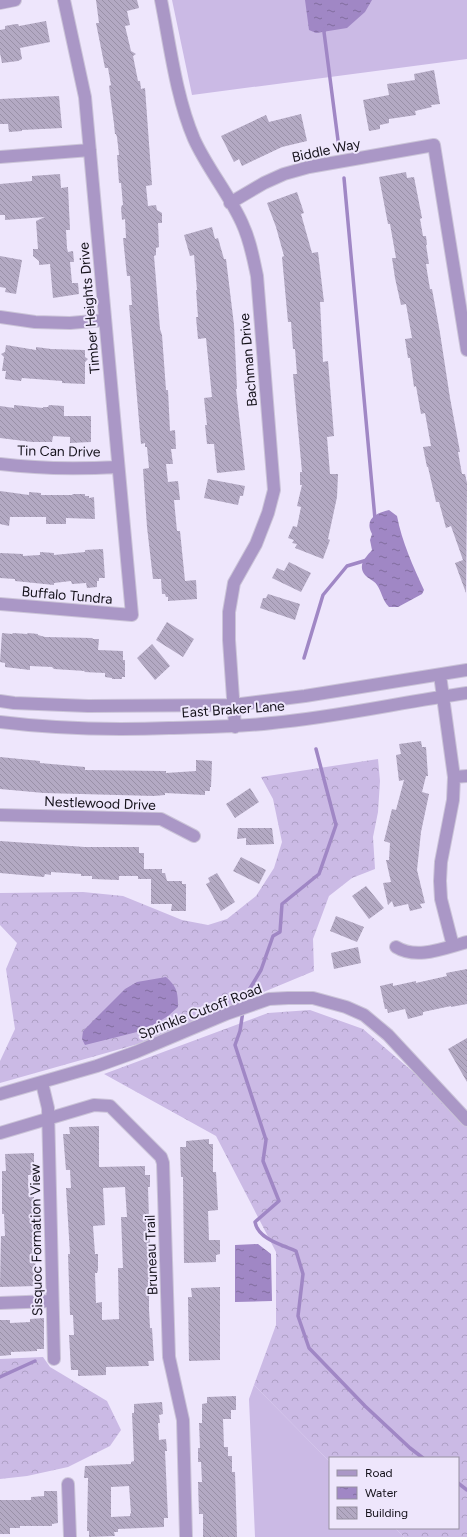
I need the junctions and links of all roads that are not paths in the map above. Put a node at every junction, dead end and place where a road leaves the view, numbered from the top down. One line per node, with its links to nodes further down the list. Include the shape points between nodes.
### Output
1 (15, 0): 4 (street)
2 (64, 0): 5 (street, Timber Heights Drive, via 85,96)
3 (161, 0): 7 (street, Bachman Drive, via 186,118 194,139)
4 (0, 3)
5 (90, 150): 6 (street); 9 (street, Timber Heights Drive)
6 (0, 157)
7 (230, 203): 10 (street, Biddle Way, via 284,174 309,167 434,145); 20 (street, Bachman Drive, via 242,222 252,248 257,276 274,490 256,544 234,583 229,612)
8 (0, 317): 9 (street, via 35,322)
9 (105, 320): 12 (street, Timber Heights Drive)
10 (467, 350)
11 (0, 464): 12 (street, Tin Can Drive, via 82,469)
12 (118, 467): 14 (street, Timber Heights Drive)
13 (0, 604): 14 (street, Buffalo Tundra)
14 (132, 615)
15 (467, 670): 16 (street, East Braker Lane)
16 (440, 675): 18 (street); 20 (street, East Braker Lane)
17 (467, 693): 18 (street, East Braker Lane)
18 (443, 696): 22 (street, East Braker Lane); 24 (street)
19 (0, 701): 20 (street, East Braker Lane, via 88,706)
20 (233, 705): 22 (street, Bachman Drive)
21 (0, 722): 22 (street, East Braker Lane, via 107,730)
22 (235, 727)
23 (467, 776): 24 (street)
24 (454, 777): 28 (street, via 453,800 443,843 440,881 441,899)
25 (0, 815): 26 (street, Nestlewood Drive, via 161,819)
26 (194, 836)
27 (467, 942): 28 (street)
28 (452, 946): 29 (street, via 418,954)
29 (396, 947)
30 (42, 1083): 31 (street, Sprinkle Cutoff Road); 32 (street, Sprinkle Cutoff Road, via 136,1052 269,999 313,998 364,1015); 33 (street, Sisquoc Formation View)
31 (0, 1094)
32 (466, 1116)
33 (49, 1120): 34 (street, Bruneau Trail); 35 (street, Sisquoc Formation View); 40 (street, Bruneau Trail, via 94,1105 110,1106 161,1157 163,1163 169,1357 183,1420)
34 (0, 1133)
35 (52, 1301): 36 (street); 37 (street, Sisquoc Formation View)
36 (0, 1303)
37 (54, 1359)
38 (68, 1484): 39 (street)
39 (70, 1537)
40 (186, 1537)

